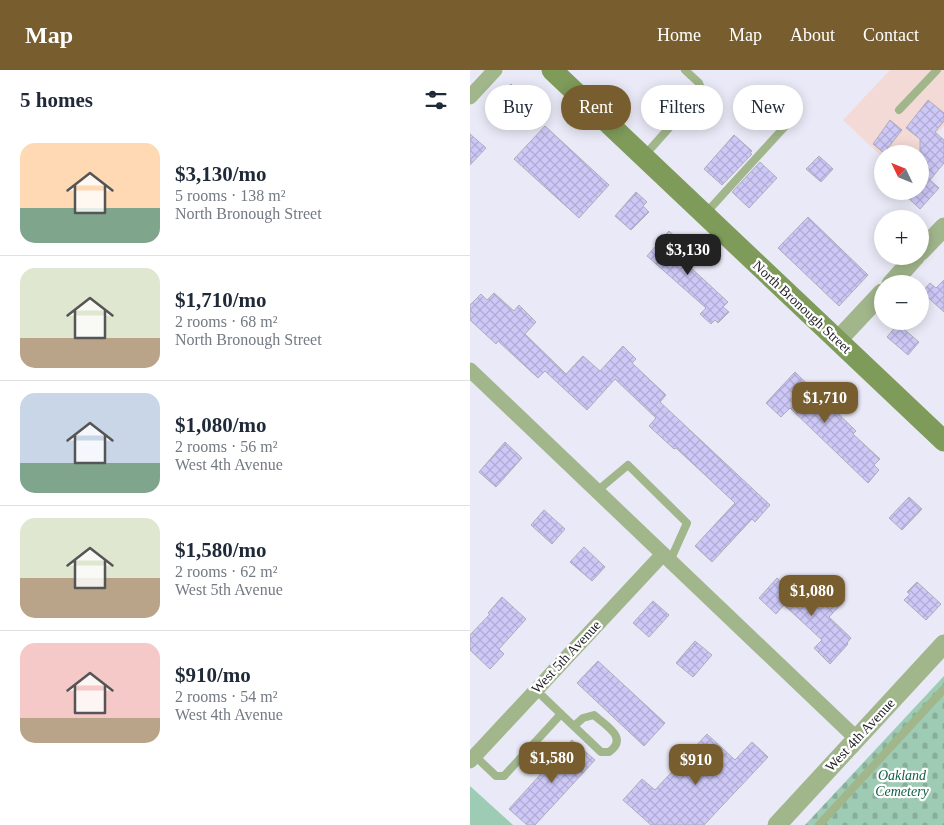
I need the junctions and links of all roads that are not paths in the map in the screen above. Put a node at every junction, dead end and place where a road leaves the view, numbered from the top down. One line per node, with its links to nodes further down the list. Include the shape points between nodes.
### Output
1 (495, 70): 5 (street)
2 (552, 70): 8 (main road, North Bronough Street)
3 (685, 70): 8 (lane, via 699,83 700,93)
4 (937, 70): 6 (lane)
5 (470, 97)
6 (899, 110)
7 (781, 130): 9 (lane)
8 (644, 156): 9 (main road, North Bronough Street)
9 (705, 214): 15 (main road, North Bronough Street)
10 (944, 226): 11 (street)
11 (929, 242)
12 (908, 265): 13 (street)
13 (899, 275)
14 (874, 301): 15 (street)
15 (838, 340): 17 (main road, North Bronough Street)
16 (470, 370): 18 (street)
17 (944, 440)
18 (597, 491): 19 (street); 19 (lane, via 628,465 687,523)
19 (666, 557): 22 (street, West 5th Avenue); 25 (street)
20 (944, 644): 25 (street, West 4th Avenue)
21 (944, 689): 28 (lane)
22 (536, 690): 23 (lane); 26 (street, West 5th Avenue)
23 (561, 714): 24 (lane); 26 (lane, via 504,776 496,776)
24 (574, 726): 24 (lane, via 601,752 616,748 617,736 594,716 583,718)
25 (857, 739): 27 (street, West 4th Avenue)
26 (472, 759)
27 (776, 825)
28 (819, 825)

